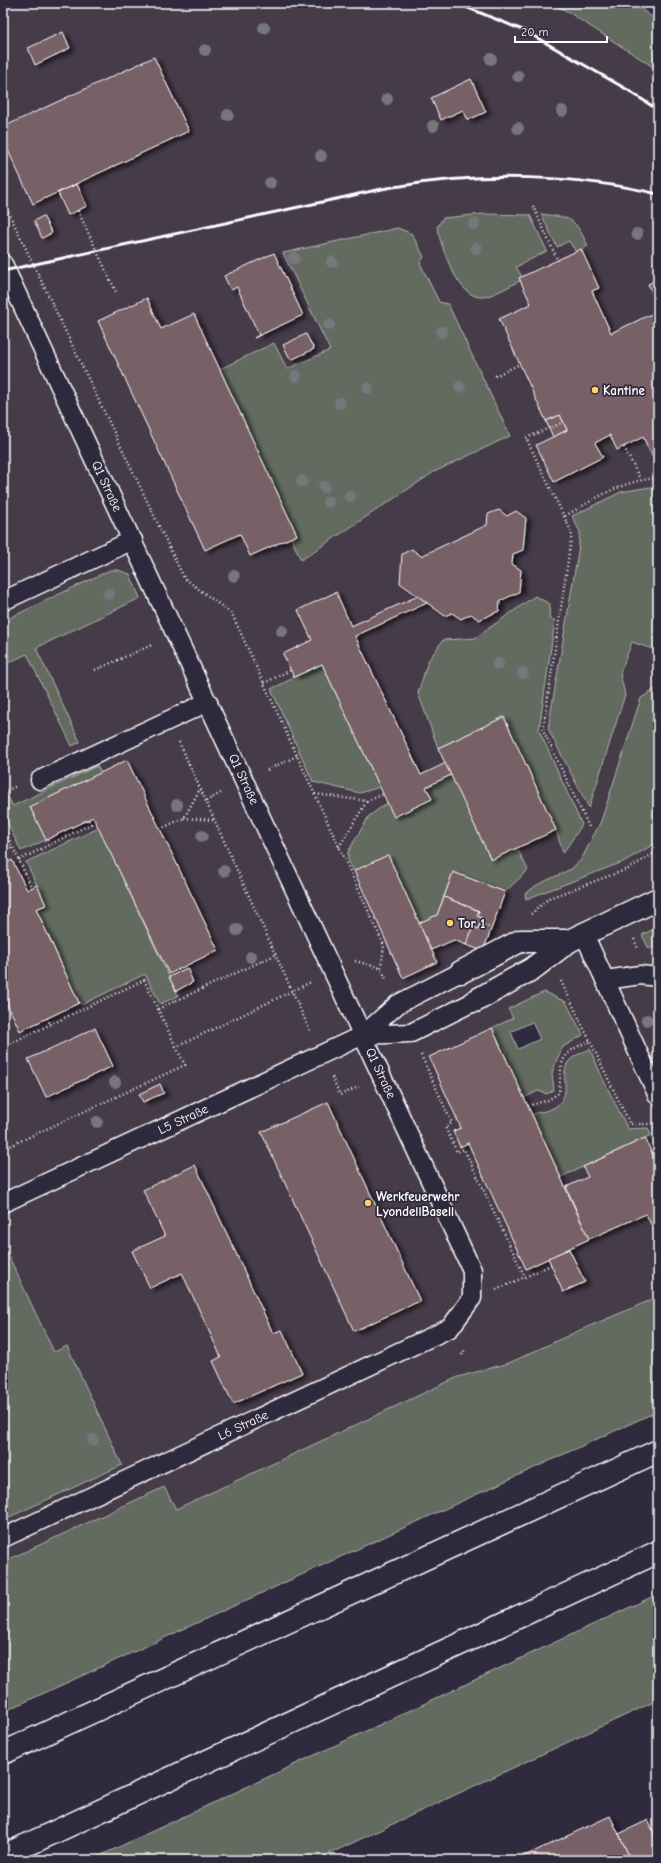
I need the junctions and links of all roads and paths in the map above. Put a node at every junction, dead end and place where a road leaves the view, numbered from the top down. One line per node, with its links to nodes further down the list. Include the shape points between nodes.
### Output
1 (3, 201): 19 (path, via 184,578 232,614)
2 (533, 206): 4 (path)
3 (78, 211): 6 (path)
4 (558, 260)
5 (3, 264): 14 (lane, Q1 Straße)
6 (116, 292)
7 (520, 364): 8 (path)
8 (495, 376)
9 (564, 422): 13 (path, via 526,438)
10 (624, 447): 12 (path)
11 (658, 478): 12 (path)
12 (640, 479): 13 (path, via 621,485)
13 (565, 516): 31 (path, via 572,534 543,730)
14 (133, 540): 15 (lane); 16 (lane, Q1 Straße)
15 (3, 601)
16 (177, 634): 17 (path); 20 (lane, Q1 Straße)
17 (95, 670)
18 (291, 670): 19 (path)
19 (264, 683): 24 (path)
20 (208, 702): 21 (lane); 44 (lane, Q1 Straße)
21 (169, 720): 22 (lane); 23 (path)
22 (40, 780)
23 (200, 788): 27 (path); 29 (path)
24 (315, 794): 26 (path); 34 (path)
25 (384, 794): 26 (path)
26 (367, 801): 34 (path)
27 (184, 818): 29 (path); 32 (path)
28 (88, 820): 37 (path, via 91,824)
29 (214, 820): 42 (path)
30 (3, 826): 33 (path)
31 (589, 827)
32 (160, 829)
33 (12, 846): 35 (path); 37 (path)
34 (339, 847): 43 (path, via 384,945)
35 (3, 851)
36 (658, 851): 40 (path, via 628,869 549,898)
37 (19, 860): 38 (path)
38 (32, 888)
39 (658, 899): 41 (main road)
40 (525, 918)
41 (576, 937): 45 (main road, via 520,941); 48 (lane); 50 (main road, via 532,969)
42 (275, 955): 49 (path); 52 (path)
43 (381, 968): 44 (path, via 356,960); 51 (path)
44 (333, 971): 49 (path); 56 (lane, Q1 Straße)
45 (461, 972): 51 (lane)
46 (658, 977): 48 (lane, via 640,975)
47 (560, 979): 57 (path)
48 (606, 980): 62 (lane)
49 (292, 991): 59 (path); 60 (path)
50 (475, 1001): 55 (lane)
51 (398, 1004): 56 (lane)
52 (158, 1010): 54 (path, via 144,980); 59 (path)
53 (47, 1018): 54 (path)
54 (51, 1025): 58 (path)
55 (411, 1033): 56 (lane); 67 (path, via 452,1123 445,1127 457,1152 464,1149 525,1277)
56 (363, 1035): 60 (lane, L5 Straße); 61 (lane, Q1 Straße)
57 (590, 1041): 63 (path, via 569,1052 562,1061 559,1093 548,1100); 64 (path, via 630,1124 652,1124)
58 (3, 1047)
59 (176, 1047): 65 (path, via 185,1066)
60 (322, 1055): 61 (path, via 340,1095); 66 (lane, L5 Straße)
61 (382, 1076): 68 (lane, Q1 Straße, via 472,1270)
62 (658, 1096)
63 (528, 1106)
64 (658, 1137)
65 (3, 1149)
66 (3, 1203)
67 (551, 1265)
68 (472, 1298): 70 (lane, L6 Straße, via 450,1328)
69 (658, 1451): 72 (main road)
70 (3, 1538)
71 (658, 1552): 73 (main road)
72 (3, 1753)
73 (3, 1856)

